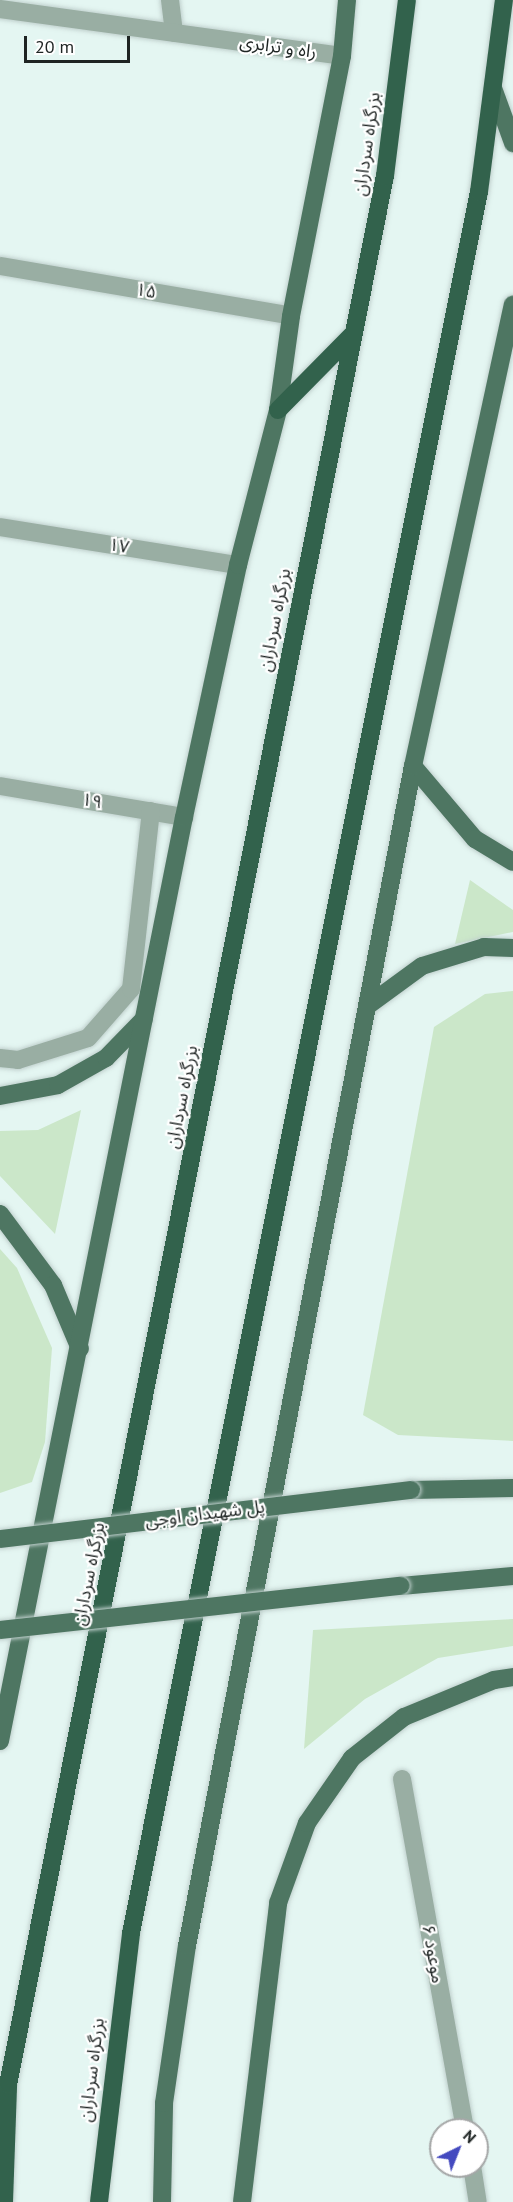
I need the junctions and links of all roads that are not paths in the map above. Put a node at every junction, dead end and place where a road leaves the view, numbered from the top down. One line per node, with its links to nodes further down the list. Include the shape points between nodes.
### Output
1 (170, 0): 6 (street)
2 (347, 0): 7 (main road)
3 (407, 0): 13 (highway, بزرگراه سرداران, via 385,176)
4 (504, 0): 8 (highway, بزرگراه سرداران)
5 (0, 9): 6 (street, راه و ترابری)
6 (174, 33): 7 (street, راه و ترابری)
7 (342, 56): 12 (main road)
8 (493, 88): 9 (main road); 39 (highway, بزرگراه سرداران, via 479,192 131,1933)
9 (513, 143)
10 (0, 267): 12 (street, ۱۵)
11 (513, 305): 17 (main road)
12 (291, 316): 14 (main road)
13 (352, 335): 14 (highway); 38 (highway, بزرگراه سرداران, via 8,2085)
14 (278, 411): 16 (main road)
15 (0, 527): 16 (street, ۱۷)
16 (238, 565): 20 (main road)
17 (413, 766): 21 (main road, via 475,839); 23 (main road)
18 (0, 786): 19 (street, ۱۹)
19 (151, 812): 20 (street, ۱۹); 25 (street, via 131,989 88,1038 18,1060)
20 (184, 817): 24 (main road)
21 (513, 862)
22 (513, 948): 23 (main road, via 484,947 422,966)
23 (370, 1004): 40 (main road, via 187,1946 164,2103)
24 (144, 1019): 26 (main road, via 106,1058 58,1085); 28 (main road)
25 (0, 1058)
26 (0, 1096)
27 (0, 1214): 28 (main road, via 53,1285)
28 (80, 1349): 34 (main road)
29 (513, 1488): 30 (main road, پل شهیدان اوجی, bridge, via 411,1490)
30 (0, 1539)
31 (513, 1575): 32 (main road, bridge)
32 (0, 1630)
33 (513, 1677): 41 (main road, via 494,1680 404,1717 352,1758 307,1823 278,1903)
34 (0, 1741)
35 (402, 1779): 36 (street, موعود ۶)
36 (463, 2118)
37 (473, 2178): 42 (street)
38 (4, 2202)
39 (99, 2202)
40 (162, 2202)
41 (242, 2202)
42 (478, 2202)

